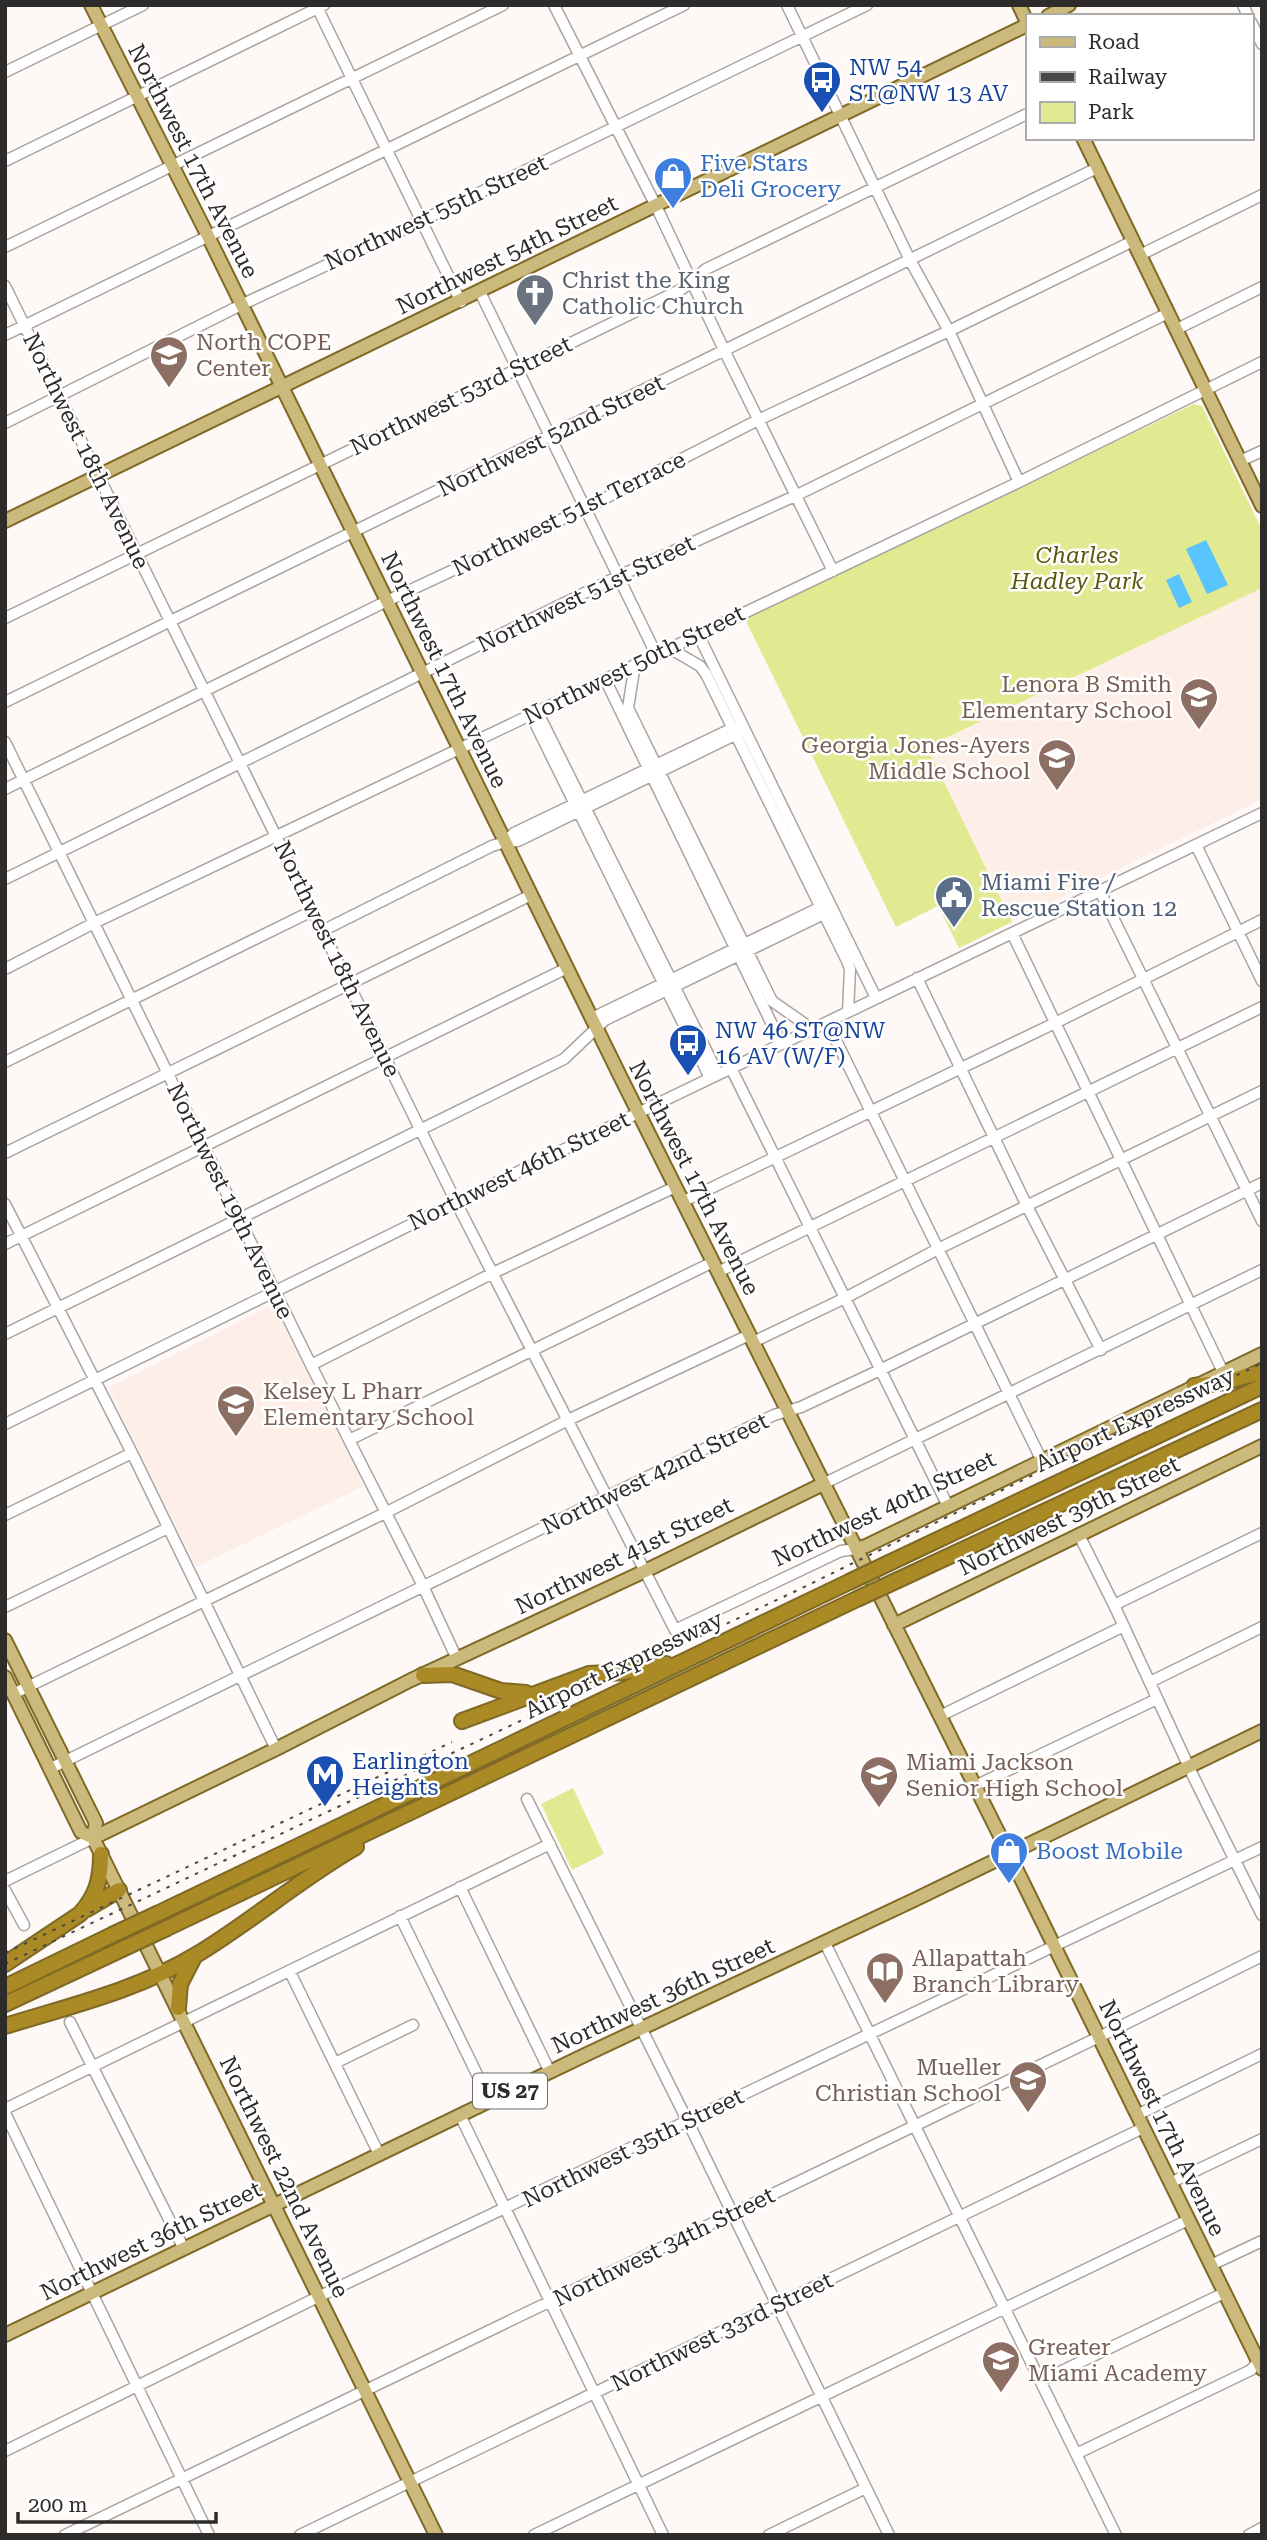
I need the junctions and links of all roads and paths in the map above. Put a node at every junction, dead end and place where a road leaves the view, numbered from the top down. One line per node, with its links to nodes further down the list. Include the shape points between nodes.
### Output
1 (91, 5): 15 (main road, Northwest 17th Avenue)
2 (143, 5): 15 (street)
3 (502, 5): 20 (street)
4 (554, 5): 18 (street)
5 (684, 5): 18 (street)
6 (786, 5): 16 (street)
7 (867, 5): 16 (street, Northwest 55th Street)
8 (1019, 5): 12 (main road)
9 (1069, 5): 11 (main road)
10 (319, 6): 20 (street); 21 (street)
11 (1052, 14)
12 (1026, 22)
13 (1026, 24): 23 (main road, Northwest 54th Street)
14 (1256, 24): 17 (street)
15 (101, 26): 19 (street); 21 (main road, Northwest 17th Avenue)
16 (803, 37): 23 (street); 24 (street, Northwest 55th Street)
17 (1262, 44)
18 (579, 57): 24 (street); 26 (street)
19 (5, 72)
20 (352, 79): 26 (street); 28 (street)
21 (137, 95): 27 (street); 28 (main road, Northwest 17th Avenue)
22 (1026, 114): 30 (street, Northwest 53rd Street)
23 (842, 116): 30 (street); 32 (main road, Northwest 54th Street)
24 (614, 128): 32 (street); 33 (street, Northwest 55th Street)
25 (1084, 140): 29 (main road)
26 (387, 150): 33 (street); 34 (street)
27 (5, 161)
28 (172, 165): 34 (main road, Northwest 17th Avenue); 36 (street)
29 (1097, 168): 35 (main road); 38 (street, Northwest 52nd Street)
30 (876, 187): 38 (street); 39 (street, Northwest 53rd Street)
31 (1262, 195): 37 (street)
32 (656, 206): 39 (street); 42 (main road, Northwest 54th Street)
33 (421, 221): 43 (street); 44 (street, Northwest 55th Street)
34 (208, 236): 44 (main road, Northwest 17th Avenue); 46 (street)
35 (1133, 241): 37 (main road); 48 (street, Northwest 51st Terrace)
36 (5, 247)
37 (1140, 255): 45 (main road)
38 (910, 260): 48 (street); 50 (street, Northwest 52nd Street)
39 (691, 280): 50 (street); 52 (street, Northwest 53rd Street, via 682,289)
40 (5, 286): 46 (street, Northwest 18th Avenue)
41 (1262, 287): 47 (street)
42 (480, 292): 43 (main road, Northwest 54th Street); 52 (street)
43 (461, 302): 53 (main road, Northwest 54th Street)
44 (241, 305): 53 (main road, Northwest 17th Avenue); 55 (street, Northwest 55th Street)
45 (1168, 313): 47 (main road); 56 (street, Northwest 51st Street)
46 (25, 326): 49 (street); 55 (street, Northwest 18th Avenue)
47 (1177, 329): 54 (main road)
48 (949, 331): 56 (street); 57 (street, Northwest 51st Terrace)
49 (5, 335)
50 (725, 352): 57 (street); 59 (street, Northwest 52nd Street)
51 (1262, 362): 54 (street, Northwest 50th Street)
52 (516, 369): 59 (street); 62 (street, Northwest 53rd Street)
53 (282, 387): 62 (main road, Northwest 17th Avenue); 63 (main road, Northwest 54th Street)
54 (1205, 389): 61 (main road); 64 (street, Northwest 50th Street)
55 (60, 396): 58 (street, Northwest 55th Street); 63 (street, Northwest 18th Avenue)
56 (981, 404): 64 (street); 65 (street, Northwest 51st Street)
57 (758, 420): 65 (street); 67 (street, Northwest 51st Terrace)
58 (5, 423)
59 (550, 438): 67 (street); 69 (street, Northwest 52nd Street)
60 (1262, 451): 61 (street)
61 (1240, 461): 66 (main road)
62 (320, 464): 69 (main road, Northwest 17th Avenue); 70 (street, Northwest 53rd Street)
63 (99, 475): 68 (main road, Northwest 54th Street); 70 (street, Northwest 18th Avenue)
64 (1019, 482): 71 (street, Northwest 50th Street)
65 (797, 495): 71 (street); 72 (street, Northwest 51st Street)
66 (1262, 506)
67 (586, 508): 72 (street); 73 (street, Northwest 51st Terrace)
68 (5, 521)
69 (352, 531): 73 (main road, Northwest 17th Avenue); 75 (street, Northwest 52nd Street)
70 (138, 555): 74 (street, Northwest 53rd Street); 75 (street, Northwest 18th Avenue)
71 (833, 571): 76 (street, Northwest 50th Street)
72 (619, 576): 78 (street); 80 (street, Northwest 51st Street)
73 (387, 601): 80 (main road, Northwest 17th Avenue); 83 (street, Northwest 51st Terrace)
74 (5, 618)
75 (171, 622): 83 (street, Northwest 18th Avenue); 84 (street, Northwest 52nd Street)
76 (698, 634): 77 (street, Northwest 50th Street); 81 (street)
77 (669, 648): 78 (street, Northwest 50th Street); 81 (street)
78 (656, 654): 79 (street, Northwest 50th Street)
79 (635, 664): 82 (street, Northwest 50th Street); 85 (street)
80 (423, 673): 90 (main road, Northwest 17th Avenue); 91 (street, Northwest 51st Street)
81 (711, 673): 87 (street); 88 (street)
82 (605, 679): 85 (street); 86 (street, Northwest 50th Street)
83 (205, 691): 91 (street, Northwest 18th Avenue); 94 (street, Northwest 51st Terrace)
84 (5, 702)
85 (624, 709): 93 (street)
86 (534, 713): 90 (street, Northwest 50th Street); 96 (street)
87 (743, 726): 88 (street); 92 (street)
88 (733, 732): 92 (street); 93 (street)
89 (5, 742): 94 (street, Northwest 19th Avenue)
90 (460, 749): 98 (street, Northwest 50th Street); 99 (main road, Northwest 17th Avenue)
91 (241, 764): 98 (street, Northwest 18th Avenue); 101 (street, Northwest 51st Street)
92 (756, 765): 105 (street)
93 (653, 770): 96 (street); 112 (street)
94 (24, 780): 95 (street, Northwest 51st Terrace); 101 (street, Northwest 19th Avenue)
95 (5, 789)
96 (581, 806): 99 (street, via 514,833); 120 (street)
97 (1262, 813): 100 (street, Northwest 46th Street)
98 (277, 837): 106 (street, Northwest 18th Avenue); 108 (street, Northwest 50th Street)
99 (505, 842): 104 (main road, Northwest 17th Avenue); 109 (street)
100 (1196, 845): 103 (street, Northwest 46th Street); 110 (street)
101 (59, 852): 102 (street, Northwest 51st Street); 108 (street, Northwest 19th Avenue)
102 (5, 879)
103 (1100, 891): 111 (street, Northwest 46th Street); 117 (street)
104 (531, 895): 114 (main road, Northwest 17th Avenue); 119 (street)
105 (827, 909): 112 (street); 113 (street)
106 (313, 911): 109 (street, Northwest 18th Avenue); 122 (street)
107 (1262, 920): 110 (street)
108 (94, 923): 115 (street, Northwest 50th Street); 122 (street, Northwest 19th Avenue)
109 (322, 931): 119 (street, Northwest 18th Avenue)
110 (1238, 932): 117 (street); 118 (street)
111 (1012, 933): 116 (street, Northwest 46th Street); 128 (street)
112 (741, 949): 120 (street); 123 (street)
113 (855, 967): 121 (street); 125 (street)
114 (567, 968): 127 (main road, Northwest 17th Avenue); 132 (street)
115 (5, 969)
116 (918, 978): 121 (street, Northwest 46th Street); 135 (street)
117 (1143, 978): 128 (street); 131 (street)
118 (1262, 981)
119 (349, 985): 132 (street, Northwest 18th Avenue); 136 (street)
120 (668, 985): 127 (street); 137 (street)
121 (876, 998): 125 (street, Northwest 46th Street)
122 (132, 1000): 133 (street); 136 (street, Northwest 19th Avenue)
123 (768, 1003): 129 (street); 130 (street)
124 (1262, 1007): 131 (street)
125 (848, 1012): 126 (street, Northwest 46th Street)
126 (827, 1022): 129 (street, Northwest 46th Street); 140 (street)
127 (594, 1023): 141 (main road, Northwest 17th Avenue); 143 (street, via 565,1059)
128 (1055, 1024): 135 (street); 139 (street)
129 (812, 1029): 130 (street, Northwest 46th Street)
130 (781, 1043): 134 (street, Northwest 46th Street)
131 (1178, 1049): 139 (street); 142 (street)
132 (384, 1057): 143 (street, Northwest 18th Avenue); 145 (street)
133 (5, 1062)
134 (731, 1068): 137 (street, Northwest 46th Street); 147 (street)
135 (961, 1068): 140 (street); 144 (street)
136 (167, 1073): 145 (street, Northwest 19th Avenue); 146 (street)
137 (714, 1076): 141 (street, Northwest 46th Street)
138 (1262, 1091): 142 (street)
139 (1088, 1092): 144 (street); 148 (street)
140 (871, 1111): 147 (street); 149 (street)
141 (638, 1113): 151 (main road, Northwest 17th Avenue); 153 (street, Northwest 46th Street)
142 (1210, 1116): 148 (street); 152 (street)
143 (421, 1130): 153 (street, Northwest 18th Avenue); 157 (street)
144 (995, 1138): 149 (street); 156 (street)
145 (204, 1146): 157 (street, Northwest 19th Avenue); 161 (street)
146 (5, 1153)
147 (775, 1157): 154 (street); 159 (street)
148 (1121, 1160): 156 (street); 160 (street)
149 (905, 1181): 159 (street); 163 (street)
150 (1262, 1183): 152 (street, Northwest 42nd Street)
151 (675, 1187): 154 (main road, Northwest 17th Avenue); 166 (street)
152 (1247, 1191): 158 (street); 160 (street, Northwest 42nd Street)
153 (456, 1202): 166 (street, Northwest 18th Avenue); 168 (street, Northwest 46th Street)
154 (682, 1202): 164 (main road, Northwest 17th Avenue)
155 (5, 1204): 161 (street)
156 (1027, 1206): 163 (street); 167 (street)
157 (240, 1219): 168 (street, Northwest 19th Avenue); 171 (street)
158 (1262, 1221)
159 (810, 1228): 164 (street); 169 (street)
160 (1156, 1234): 167 (street, Northwest 42nd Street); 170 (street)
161 (22, 1236): 162 (street); 171 (street)
162 (5, 1244)
163 (938, 1249): 169 (street); 172 (street)
164 (715, 1267): 174 (main road, Northwest 17th Avenue); 175 (street)
165 (1262, 1270): 170 (street, Northwest 41st Street)
166 (494, 1273): 175 (street, Northwest 18th Avenue); 178 (street)
167 (1066, 1280): 172 (street, Northwest 42nd Street); 176 (street)
168 (275, 1292): 178 (street, Northwest 19th Avenue); 182 (street, Northwest 46th Street)
169 (845, 1298): 174 (street); 179 (street)
170 (1190, 1304): 176 (street, Northwest 41st Street); 180 (street)
171 (58, 1307): 173 (street); 182 (street)
172 (975, 1323): 179 (street, Northwest 42nd Street); 185 (street)
173 (5, 1334)
174 (751, 1339): 187 (main road, Northwest 17th Avenue); 188 (street)
175 (533, 1350): 188 (street, Northwest 18th Avenue); 191 (street)
176 (1101, 1350): 185 (street, Northwest 41st Street)
177 (1262, 1354): 180 (main road, Northwest 40th Street)
178 (311, 1365): 191 (street, Northwest 19th Avenue)
179 (880, 1370): 187 (street, Northwest 42nd Street); 190 (street)
180 (1223, 1372): 183 (main road, Northwest 40th Street)
181 (1262, 1372): 183 (highway)
182 (94, 1381): 189 (street, Northwest 46th Street); 193 (street)
183 (1194, 1386): 194 (main road, Northwest 40th Street)
184 (1262, 1386): 214 (highway, Airport Expressway, bridge)
185 (1009, 1393): 190 (street, Northwest 41st Street); 194 (street)
186 (1262, 1410): 232 (highway, Airport Expressway, bridge)
187 (787, 1411): 195 (main road, Northwest 17th Avenue); 196 (street, Northwest 42nd Street)
188 (568, 1420): 196 (street, Northwest 18th Avenue); 198 (street)
189 (5, 1424)
190 (914, 1439): 195 (street, Northwest 41st Street); 197 (street)
191 (349, 1440): 198 (street, Northwest 19th Avenue)
192 (1261, 1446): 202 (main road, Northwest 39th Street)
193 (131, 1453): 199 (street); 200 (street)
194 (1041, 1459): 197 (main road, Northwest 40th Street)
195 (823, 1484): 203 (main road, Northwest 17th Avenue); 204 (main road, Northwest 41st Street)
196 (607, 1497): 204 (street, Northwest 18th Avenue); 205 (street, Northwest 42nd Street)
197 (948, 1506): 203 (main road, Northwest 40th Street)
198 (386, 1513): 205 (street, Northwest 19th Avenue); 206 (street)
199 (5, 1516)
200 (168, 1528): 206 (street); 208 (street)
201 (1262, 1532): 207 (street)
202 (1079, 1535): 207 (street); 209 (main road, Northwest 39th Street)
203 (856, 1549): 209 (main road, Northwest 17th Avenue); 212 (street, Northwest 40th Street, via 841,1551)
204 (645, 1571): 212 (street, Northwest 18th Avenue); 215 (main road, Northwest 41st Street)
205 (423, 1586): 215 (street, Northwest 19th Avenue); 216 (street, Northwest 42nd Street)
206 (204, 1601): 216 (street); 220 (street)
207 (1114, 1605): 210 (street)
208 (5, 1607)
209 (894, 1625): 224 (main road, Northwest 17th Avenue)
210 (1124, 1626): 219 (street); 224 (street)
211 (1262, 1627): 219 (street)
212 (675, 1630)
213 (7, 1648): 220 (main road, Northwest 22nd Avenue)
214 (694, 1657): 221 (highway, via 624,1672 589,1674); 255 (highway, Airport Expressway, bridge)
215 (457, 1659): 217 (main road, Northwest 41st Street)
216 (240, 1675): 227 (street); 228 (street, Northwest 42nd Street)
217 (423, 1675): 221 (highway, via 452,1674 514,1694); 227 (main road, Northwest 41st Street)
218 (5, 1677): 222 (main road, Northwest 22nd Avenue)
219 (1150, 1682): 223 (street)
220 (28, 1686): 222 (street); 228 (main road, Northwest 22nd Avenue)
221 (545, 1689): 225 (highway)
222 (13, 1694): 230 (main road, Northwest 22nd Avenue)
223 (1157, 1699): 229 (street); 231 (street)
224 (940, 1716): 231 (main road, Northwest 17th Avenue)
225 (462, 1721)
226 (1262, 1731): 229 (main road, Northwest 36th Street / US 27)
227 (276, 1749): 234 (main road, Northwest 41st Street)
228 (65, 1761): 230 (street, Northwest 42nd Street); 234 (main road, Northwest 22nd Avenue, via 96,1823)
229 (1190, 1766): 238 (main road, Northwest 36th Street / US 27); 239 (street)
230 (49, 1769): 234 (main road, Northwest 22nd Avenue, via 81,1832)
231 (975, 1786): 238 (main road, Northwest 17th Avenue)
232 (452, 1794): 250 (highway, via 345,1854); 256 (highway, Airport Expressway, bridge)
233 (527, 1799): 235 (street)
234 (93, 1838): 237 (main road, Northwest 22nd Avenue); 240 (street, Northwest 41st Street)
235 (550, 1844): 241 (street); 262 (street)
236 (1262, 1847): 239 (street, Northwest 35th Street)
237 (101, 1854): 243 (main road, Northwest 22nd Avenue); 244 (highway, via 97,1889)
238 (1009, 1854): 248 (main road, Northwest 36th Street / US 27); 249 (main road, Northwest 17th Avenue)
239 (1235, 1860): 245 (street); 249 (street, Northwest 35th Street)
240 (5, 1881)
241 (460, 1887): 246 (street); 268 (street)
242 (5, 1890): 247 (street)
243 (120, 1890): 244 (highway); 253 (main road, Northwest 22nd Avenue)
244 (80, 1914): 252 (highway)
245 (1262, 1915)
246 (400, 1916): 254 (street); 269 (street)
247 (24, 1926)
248 (825, 1943): 262 (main road, Northwest 36th Street / US 27); 263 (street)
249 (1054, 1946): 263 (street, Northwest 35th Street); 264 (main road, Northwest 17th Avenue)
250 (195, 1956): 253 (highway); 257 (highway, via 180,1984)
251 (1262, 1956): 264 (street, Northwest 34th Street)
252 (5, 1964)
253 (161, 1972): 257 (main road, Northwest 22nd Avenue); 261 (highway, via 130,1987)
254 (290, 1972): 259 (street); 266 (street)
255 (5, 1987)
256 (5, 2004)
257 (178, 2008): 259 (main road, Northwest 22nd Avenue)
258 (71, 2022): 267 (street)
259 (184, 2022): 267 (street); 279 (main road, Northwest 22nd Avenue)
260 (413, 2025): 266 (street)
261 (5, 2026)
262 (641, 2029): 268 (main road, Northwest 36th Street / US 27); 273 (street)
263 (871, 2034): 273 (street, Northwest 35th Street); 274 (street)
264 (1099, 2037): 272 (main road, Northwest 17th Avenue); 274 (street, Northwest 34th Street)
265 (1262, 2054): 272 (street)
266 (335, 2063): 277 (street)
267 (92, 2066): 270 (street); 285 (street)
268 (550, 2072): 269 (main road, Northwest 36th Street / US 27)
269 (490, 2101): 271 (main road, Northwest 36th Street / US 27)
270 (5, 2111): 287 (street)
271 (460, 2115): 277 (main road, Northwest 36th Street / US 27); 280 (street)
272 (1137, 2115): 275 (main road, Northwest 17th Avenue)
273 (688, 2122): 280 (street, Northwest 35th Street); 281 (street)
274 (915, 2125): 281 (street, Northwest 34th Street); 282 (street)
275 (1143, 2128): 278 (main road, Northwest 17th Avenue); 282 (street, Northwest 33rd Street)
276 (1262, 2138): 278 (street)
277 (379, 2154): 279 (main road, Northwest 36th Street / US 27)
278 (1170, 2183): 283 (main road, Northwest 17th Avenue)
279 (275, 2205): 285 (main road, Northwest 36th Street / US 27); 289 (main road, Northwest 22nd Avenue)
280 (505, 2210): 289 (street, Northwest 35th Street); 290 (street)
281 (732, 2213): 290 (street, Northwest 34th Street); 291 (street)
282 (960, 2216): 291 (street, Northwest 33rd Street); 292 (street)
283 (1188, 2220): 286 (main road, Northwest 17th Avenue); 292 (street)
284 (1262, 2241): 286 (street)
285 (184, 2249): 287 (main road, Northwest 36th Street / US 27)
286 (1211, 2265): 288 (main road, Northwest 17th Avenue)
287 (91, 2293): 293 (main road, Northwest 36th Street / US 27); 296 (street)
288 (1224, 2293): 294 (main road, Northwest 17th Avenue); 295 (street)
289 (320, 2296): 296 (street, Northwest 35th Street); 297 (main road, Northwest 22nd Avenue)
290 (550, 2302): 297 (street, Northwest 34th Street); 298 (street)
291 (778, 2306): 298 (street, Northwest 33rd Street); 299 (street)
292 (1005, 2308): 295 (street); 299 (street)
293 (5, 2335)
294 (1261, 2363): 301 (street)
295 (1041, 2381): 301 (street)
296 (137, 2386): 300 (street, Northwest 35th Street); 302 (street)
297 (365, 2389): 302 (street, Northwest 34th Street); 303 (main road, Northwest 22nd Avenue)
298 (594, 2393): 303 (street, Northwest 33rd Street); 304 (street)
299 (822, 2397): 304 (street); 305 (street)
300 (5, 2451)
301 (1076, 2454): 316 (street)
302 (182, 2479): 308 (street, Northwest 34th Street); 309 (street)
303 (410, 2481): 310 (street, Northwest 33rd Street); 311 (main road, Northwest 22nd Avenue)
304 (639, 2486): 307 (street); 313 (street)
305 (866, 2488): 314 (street); 315 (street)
306 (1262, 2528): 317 (street)
307 (547, 2532): 312 (street)
308 (65, 2535)
309 (209, 2535)
310 (300, 2535)
311 (436, 2535)
312 (534, 2535)
313 (663, 2535)
314 (769, 2535)
315 (889, 2535)
316 (1116, 2535)
317 (1248, 2535)

